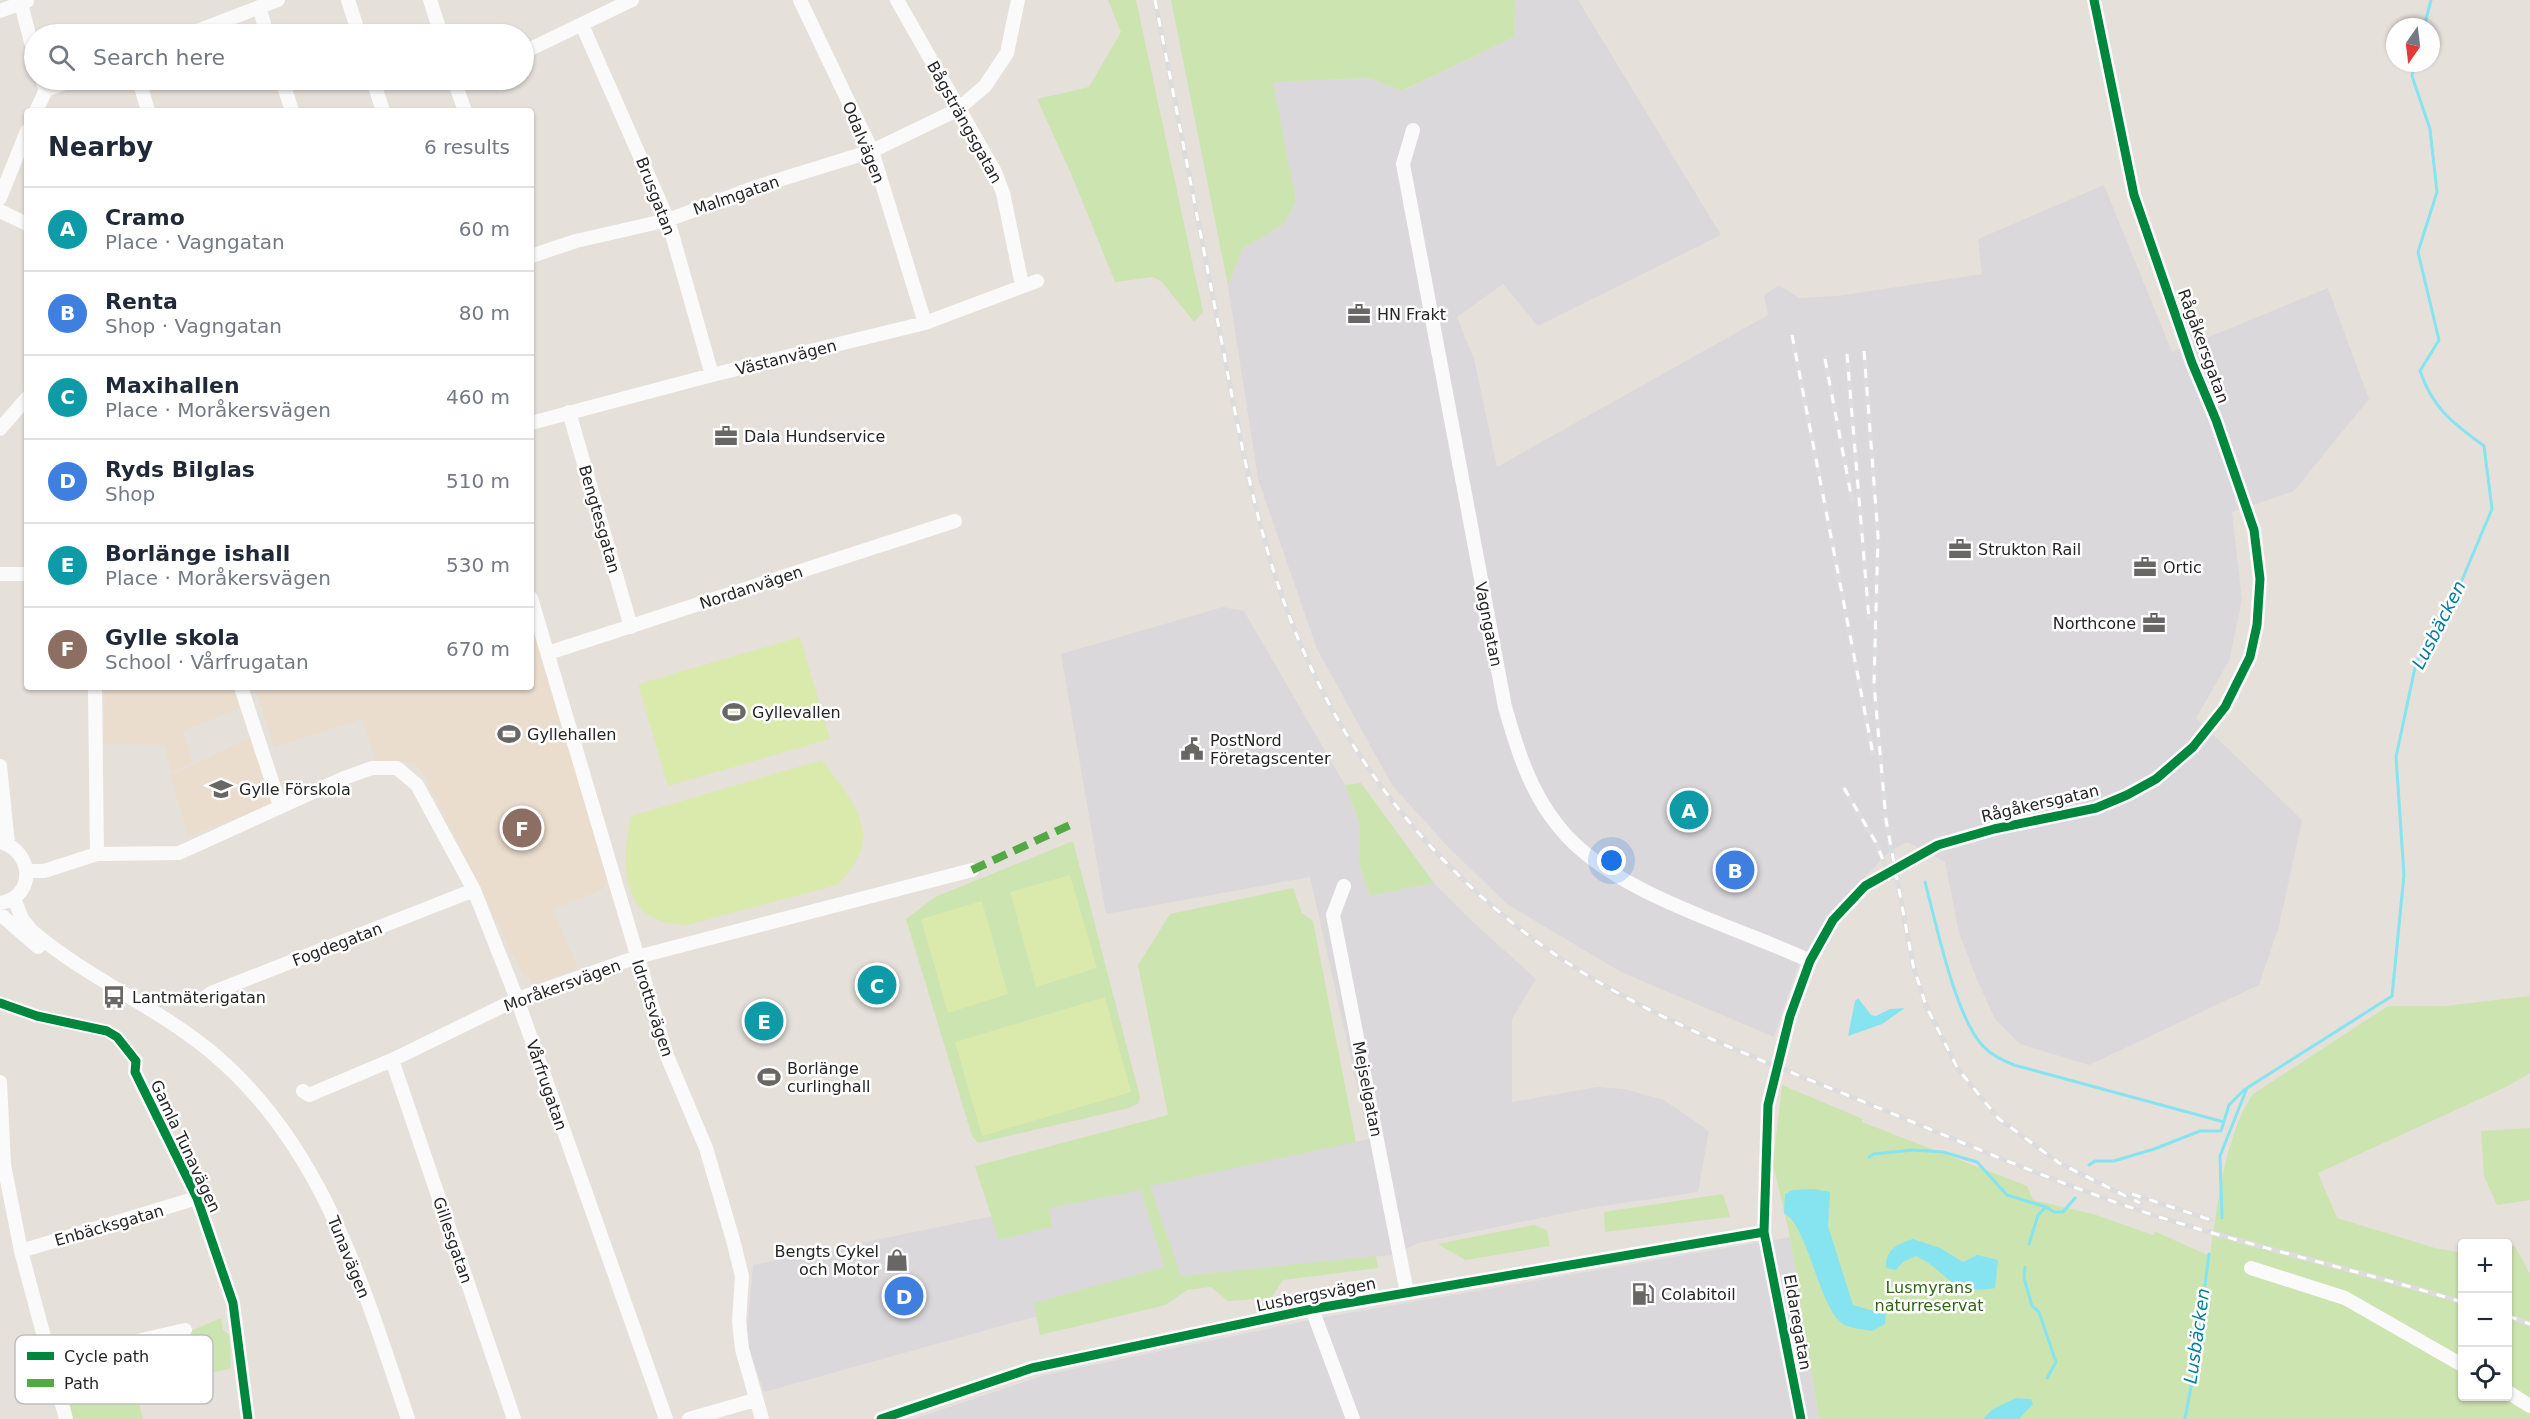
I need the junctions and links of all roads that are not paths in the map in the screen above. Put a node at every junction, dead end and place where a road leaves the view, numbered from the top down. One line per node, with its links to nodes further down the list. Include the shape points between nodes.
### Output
1 (278, 0): 10 (street)
2 (348, 0): 15 (street)
3 (430, 0): 16 (street)
4 (632, 0): 17 (street)
5 (800, 0): 32 (street, Odalvägen)
6 (897, 0): 29 (street, Bågsträngsgatan)
7 (1018, 0): 29 (street, Malmgatan, via 1007,53 985,86)
8 (2094, 0): 66 (street, Rågåkersgatan, via 2134,195 2254,530 2260,602 2250,657 2225,707 2205,735 2156,779 2096,808 1938,845 1865,886 1833,920)
9 (25, 2): 11 (street); 12 (street)
10 (259, 8): 13 (street); 14 (street)
11 (0, 11)
12 (29, 24)
13 (216, 24)
14 (264, 24)
15 (356, 24)
16 (438, 24)
17 (582, 25): 18 (street); 35 (street, Brusgatan)
18 (534, 47)
19 (42, 90): 24 (street)
20 (142, 90): 25 (street)
21 (285, 90): 26 (street)
22 (376, 90): 27 (street)
23 (460, 90): 28 (street)
24 (37, 108)
25 (147, 108)
26 (291, 108)
27 (381, 108)
28 (464, 108)
29 (957, 110): 32 (street, Malmgatan); 39 (street, Bågsträngsgatan, via 995,172 1003,193)
30 (1413, 130): 66 (street, Vagngatan, via 1403,164 1505,706 1520,758 1558,826 1576,845 1619,876)
31 (24, 138): 33 (street)
32 (872, 151): 35 (street, Malmgatan, via 753,188); 40 (street, Odalvägen)
33 (0, 198)
34 (0, 211): 36 (street)
35 (668, 220): 37 (street, Malmgatan); 41 (street, Brusgatan)
36 (24, 223)
37 (534, 255)
38 (1037, 281): 39 (street, Västanvägen)
39 (1022, 285): 40 (street, Västanvägen)
40 (925, 323): 41 (street, Västanvägen)
41 (712, 375): 43 (street, Västanvägen)
42 (24, 401): 45 (street)
43 (569, 412): 44 (street, Västanvägen); 50 (street, Bengtesgatan)
44 (534, 422)
45 (0, 429)
46 (955, 521): 50 (street, Nordanvägen)
47 (0, 574): 48 (street)
48 (24, 574)
49 (534, 608): 51 (street, Idrottsvägen)
50 (631, 627): 51 (street, Nordanvägen)
51 (548, 654): 65 (street, Idrottsvägen)
52 (95, 690): 57 (street)
53 (242, 690): 55 (street)
54 (0, 766): 56 (street)
55 (280, 806): 57 (street, via 179,853); 61 (street, Vårfrugatan, via 372,768 397,768 417,785)
56 (4, 843): 59 (street, via 22,855)
57 (97, 854): 59 (street, via 44,871)
58 (972, 870): 65 (street, Moråkersvägen)
59 (27, 871): 62 (street, via 26,882)
60 (1344, 886): 78 (street, Mejselgatan, via 1333,915)
61 (474, 890): 67 (street, Vårfrugatan); 68 (street, Fogdegatan, via 211,993)
62 (14, 898): 63 (street); 73 (street, Tunavägen, via 22,919 41,939 209,1050)
63 (0, 903)
64 (0, 914): 73 (street, Tunavägen, via 62,964 207,1054)
65 (637, 957): 67 (street, Moråkersvägen); 85 (street, Idrottsvägen, via 667,1056 706,1148 733,1240 742,1276 742,1349)
66 (1810, 961): 75 (street, Rågåkersgatan, via 1790,1016 1768,1105)
67 (517, 999): 69 (street, Moråkersvägen); 92 (street, Vårfrugatan)
68 (202, 1000)
69 (392, 1060): 72 (street, Moråkersvägen, via 309,1095); 91 (street, Gillesgatan)
70 (136, 1061): 74 (street, Gamla Tunavägen, via 135,1072)
71 (0, 1082): 76 (street, via 4,1165)
72 (303, 1091)
73 (266, 1106): 90 (street, Tunavägen, via 293,1142 337,1225)
74 (197, 1198): 76 (street, Enbäcksgatan); 89 (street, Gamla Tunavägen, via 233,1303)
75 (1764, 1232): 78 (street, Lusbergsvägen); 97 (street, Eldaregatan)
76 (21, 1251): 81 (street)
77 (2251, 1268): 83 (street, via 2345,1298)
78 (1407, 1293): 79 (street, Lusbergsvägen)
79 (1312, 1309): 95 (street, Lusbergsvägen, via 1032,1368); 96 (street)
80 (184, 1330): 82 (street)
81 (43, 1335)
82 (162, 1335)
83 (2458, 1362)
84 (2512, 1395): 87 (street)
85 (755, 1400): 93 (street); 94 (street, Idrottsvägen)
86 (62, 1404): 88 (street)
87 (2530, 1406)
88 (66, 1419)
89 (249, 1419)
90 (408, 1419)
91 (514, 1419)
92 (666, 1419)
93 (690, 1419)
94 (762, 1419)
95 (882, 1419)
96 (1353, 1419)
97 (1801, 1419)

